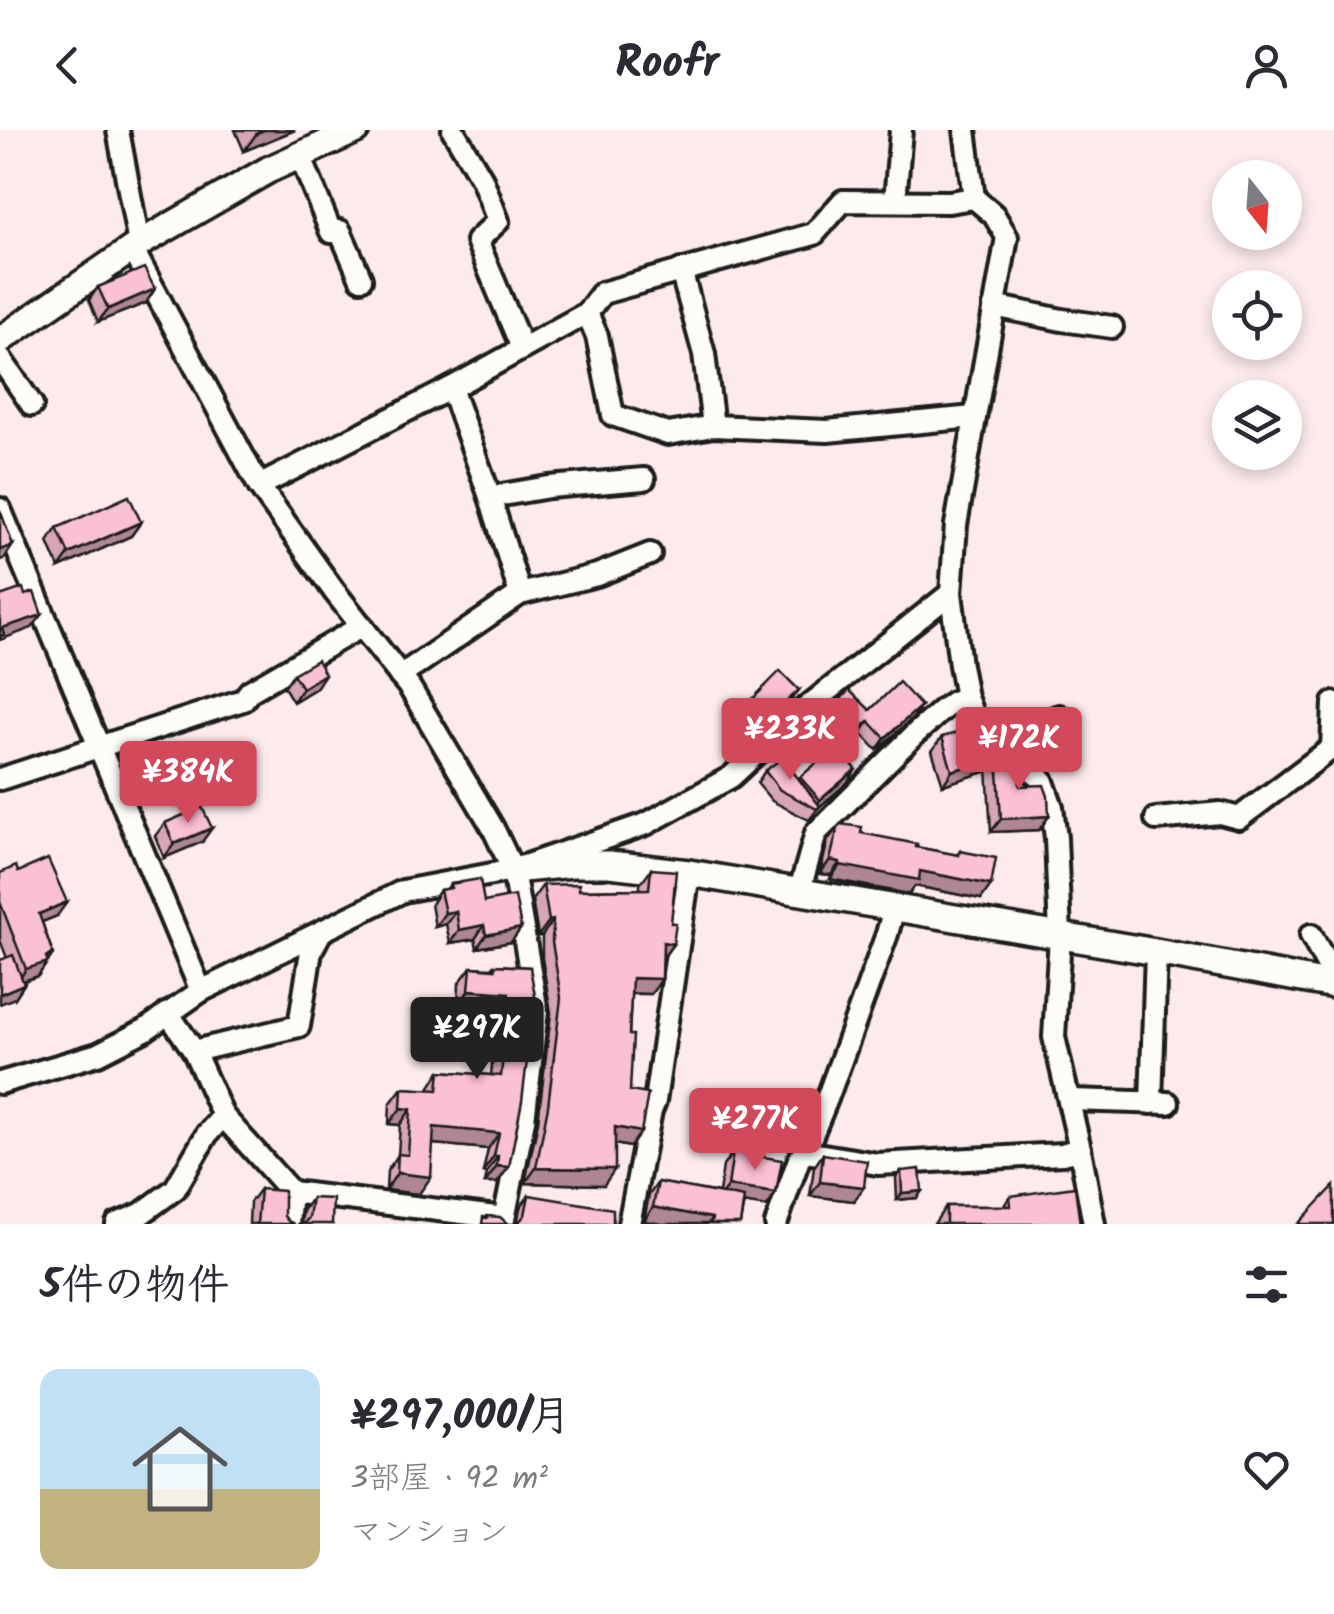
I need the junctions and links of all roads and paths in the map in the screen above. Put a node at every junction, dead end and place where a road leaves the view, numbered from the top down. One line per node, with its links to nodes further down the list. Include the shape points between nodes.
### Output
1 (118, 130): 9 (street)
2 (356, 130): 6 (street)
3 (453, 130): 16 (street, via 498,221 478,241)
4 (901, 130): 8 (street)
5 (965, 130): 7 (street)
6 (300, 154): 9 (street); 11 (street, via 331,232 340,230)
7 (974, 198): 8 (street); 12 (street, via 1007,238)
8 (896, 201): 10 (street, via 844,201 814,234)
9 (135, 246): 15 (street); 23 (street)
10 (681, 270): 13 (street, via 602,293); 21 (street, via 704,354)
11 (361, 279)
12 (994, 306): 14 (street); 20 (street)
13 (587, 313): 16 (street); 21 (street, via 613,415 668,434)
14 (1112, 327)
15 (0, 340)
16 (522, 348): 18 (street)
17 (0, 358): 19 (street)
18 (451, 388): 23 (street); 24 (street)
19 (32, 405)
20 (974, 417): 21 (street, via 826,431); 27 (street)
21 (713, 426)
22 (644, 479): 24 (street)
23 (259, 486): 29 (street)
24 (490, 497): 28 (street)
25 (0, 508): 35 (street)
26 (650, 554): 28 (street)
27 (951, 593): 31 (street); 38 (street, via 802,711 732,777 646,824)
28 (520, 594): 30 (street)
29 (362, 626): 30 (street); 35 (street, via 243,700)
30 (400, 676): 38 (street)
31 (966, 697): 34 (street, via 972,716); 40 (street, via 928,722 816,833)
32 (1334, 703): 37 (street, via 1332,748 1238,818 1220,813)
33 (1059, 716): 34 (street)
34 (993, 740): 44 (street, via 1042,779 1052,807)
35 (99, 745): 36 (street); 47 (street)
36 (0, 779)
37 (1156, 819)
38 (512, 870): 39 (street, via 609,864); 42 (street, via 402,891); 57 (street, via 537,1012)
39 (689, 873): 40 (street); 60 (street)
40 (799, 893): 41 (street)
41 (894, 908): 44 (street); 54 (street)
42 (320, 932): 47 (street); 49 (street, via 299,1026)
43 (1311, 935): 46 (street)
44 (1060, 936): 45 (street); 51 (street, via 1054,1037)
45 (1156, 952): 46 (street); 51 (street, via 1160,1103)
46 (1334, 982)
47 (201, 990): 48 (street)
48 (168, 1014): 49 (street); 50 (street, via 98,1054)
49 (194, 1051): 52 (street)
50 (0, 1083)
51 (1070, 1100): 53 (street)
52 (224, 1116): 55 (street); 56 (street, via 175,1189)
53 (1080, 1149): 54 (street, via 878,1164); 62 (street)
54 (805, 1152): 61 (street)
55 (291, 1192): 57 (street); 59 (street)
56 (141, 1219): 58 (street)
57 (503, 1221)
58 (118, 1224)
59 (288, 1224)
60 (629, 1224)
61 (776, 1224)
62 (1094, 1224)

